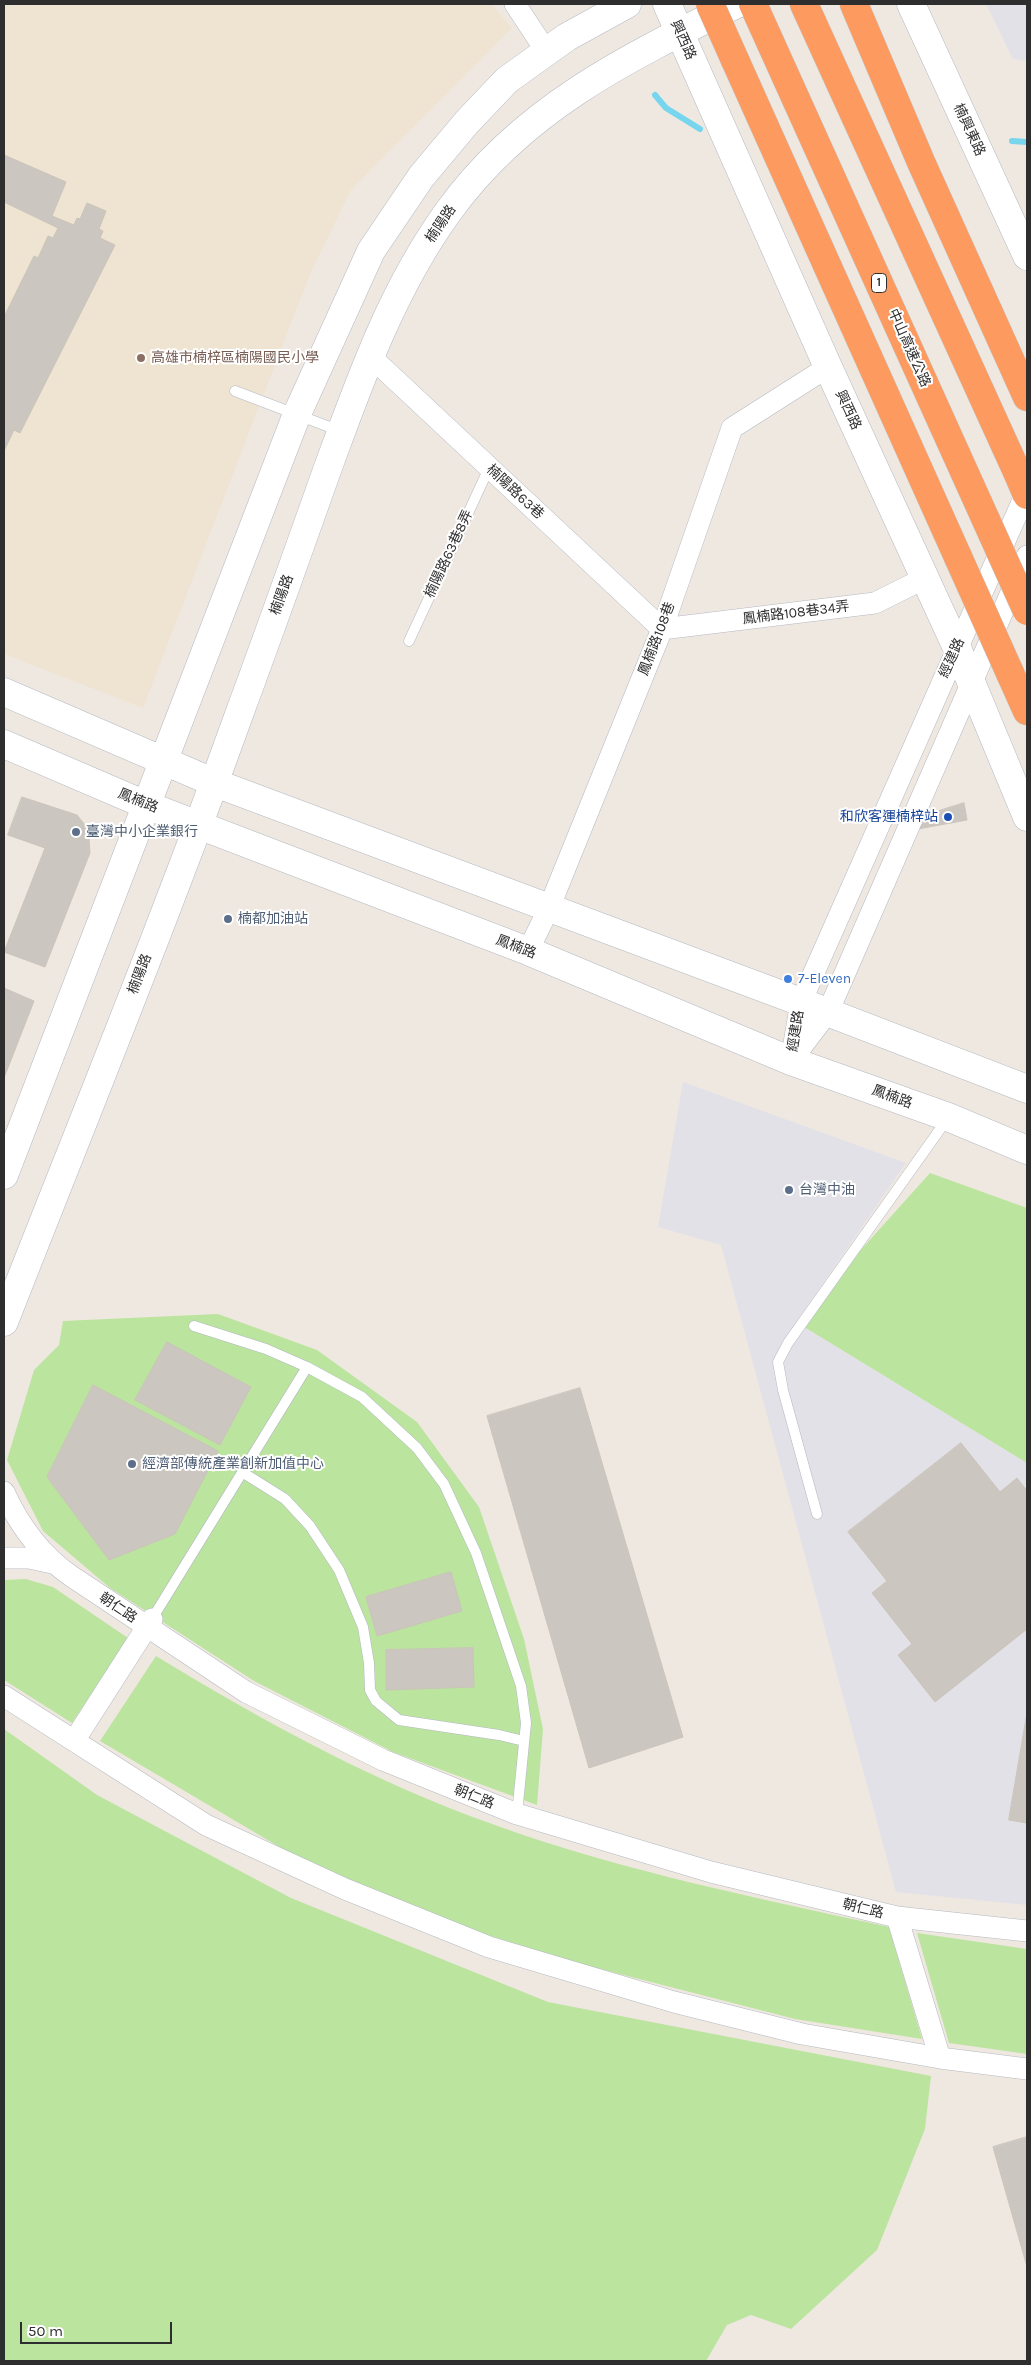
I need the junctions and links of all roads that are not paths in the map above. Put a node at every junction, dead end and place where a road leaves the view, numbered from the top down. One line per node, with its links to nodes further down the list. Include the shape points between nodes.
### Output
1 (515, 4): 11 (street)
2 (627, 4): 11 (street)
3 (667, 4): 10 (street, 興西路)
4 (710, 4): 29 (highway, bridge)
5 (737, 4): 10 (street, 楠陽路)
6 (753, 4): 23 (highway, 中山高速公路 / 1, bridge)
7 (854, 4): 16 (highway)
8 (911, 4): 12 (street, 楠興東路)
9 (809, 14): 20 (highway)
10 (680, 32): 13 (street, 楠陽路, via 550,108 523,129 478,174 448,212 408,276); 14 (street, 興西路)
11 (546, 51): 17 (street, via 508,80 467,122 393,215 371,251)
12 (1027, 256)
13 (369, 355): 18 (street, 楠陽路); 19 (street, 楠陽路63巷)
14 (828, 367): 22 (street, 興西路); 24 (street, 鳳楠路108巷, via 732,428)
15 (235, 391): 17 (lane)
16 (1027, 397)
17 (297, 414): 18 (lane); 31 (street)
18 (341, 431): 32 (street, 楠陽路)
19 (489, 468): 24 (street, 楠陽路63巷); 25 (lane, 楠陽路63巷8弄)
20 (1024, 486): 26 (street, 經建路)
21 (1027, 556): 27 (street, 經建路)
22 (925, 578): 24 (street, 鳳楠路108巷34弄, via 874,603); 26 (street, 興西路)
23 (1027, 611)
24 (662, 630): 36 (street, 鳳楠路108巷)
25 (409, 641)
26 (957, 648): 27 (street, 興西路); 38 (street, 經建路)
27 (972, 684): 34 (street, 興西路); 39 (street, 經建路)
28 (4, 692): 31 (street)
29 (1027, 711)
30 (4, 744): 33 (street, 鳳楠路)
31 (164, 762): 32 (street); 33 (street)
32 (215, 783): 35 (street, 楠陽路); 36 (street)
33 (146, 805): 35 (street, 鳳楠路); 44 (street)
34 (1027, 818)
35 (198, 825): 37 (street, 鳳楠路); 45 (street, 楠陽路)
36 (549, 908): 37 (street, 鳳楠路108巷); 38 (street)
37 (528, 951): 40 (street, 鳳楠路)
38 (801, 1002): 39 (street); 40 (street, 經建路)
39 (828, 1012): 40 (street, 經建路); 41 (street)
40 (791, 1061): 42 (street, 鳳楠路)
41 (1027, 1089)
42 (948, 1118): 43 (street, 鳳楠路); 50 (lane, via 788,1343 778,1362)
43 (1027, 1150)
44 (4, 1175)
45 (4, 1322)
46 (194, 1326): 47 (lane, via 266,1349)
47 (307, 1367): 48 (lane); 56 (lane, via 362,1397 416,1448 444,1484 476,1553 521,1686 526,1723)
48 (242, 1472): 53 (lane); 56 (lane, via 285,1499 310,1526 339,1570 363,1627 370,1690 376,1701 399,1720)
49 (4, 1492): 52 (street, 朝仁路, via 22,1525)
50 (817, 1514)
51 (4, 1558): 52 (street, via 29,1558)
52 (52, 1563): 53 (street, 朝仁路)
53 (150, 1623): 55 (street); 57 (street, 朝仁路, via 246,1692 383,1760)
54 (4, 1696): 55 (street)
55 (74, 1741): 60 (street, via 206,1825 345,1889 489,1947 674,2002 802,2034)
56 (524, 1741): 57 (lane)
57 (516, 1814): 58 (street, 朝仁路, via 711,1872)
58 (897, 1917): 59 (street, 朝仁路); 60 (street)
59 (1027, 1931)
60 (940, 2058): 61 (street)
61 (1027, 2069)

